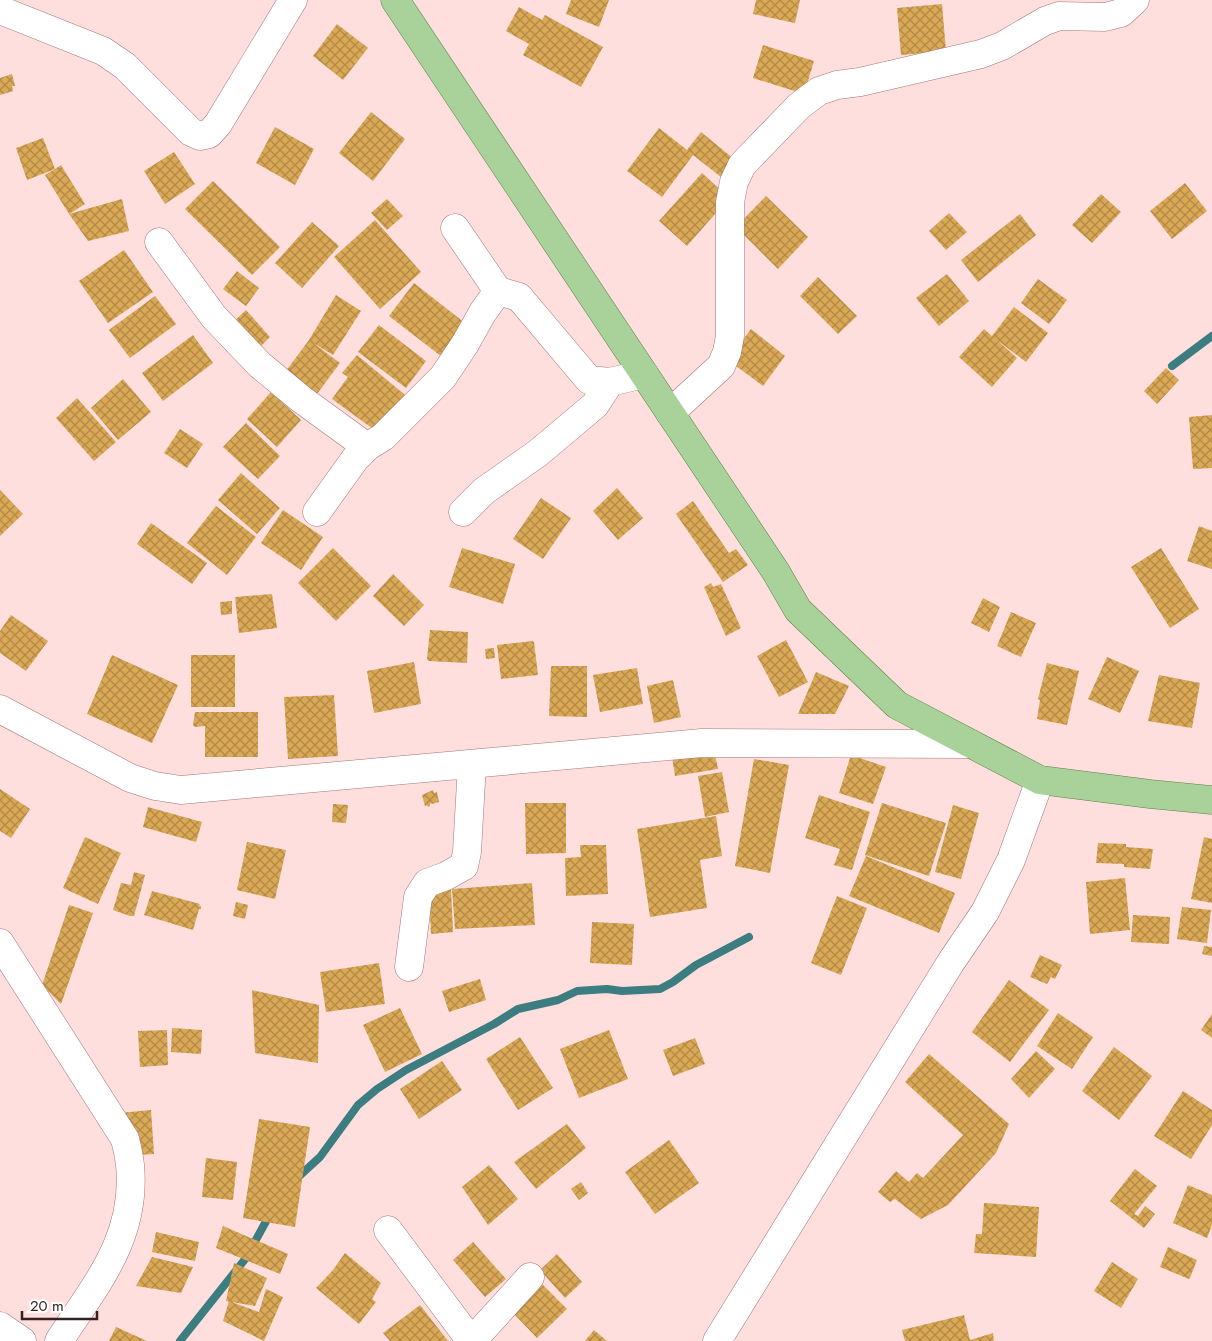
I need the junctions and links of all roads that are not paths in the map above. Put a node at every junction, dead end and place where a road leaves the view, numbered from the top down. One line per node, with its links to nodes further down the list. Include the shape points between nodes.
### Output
1 (293, 0): 4 (street, via 218,124 209,134 200,136 191,132 125,66 103,51)
2 (395, 0): 8 (main road)
3 (1135, 0): 10 (street, via 1121,13 1105,17 1059,16 981,54 837,85 799,106 742,165 734,182 730,202 730,336 727,352 721,366)
4 (0, 10)
5 (454, 228): 7 (street)
6 (159, 242): 11 (street, via 214,317 260,365)
7 (498, 291): 9 (street, via 519,297 589,380); 11 (street, via 443,377 383,437)
8 (644, 374): 9 (street); 10 (main road)
9 (610, 382): 13 (street, via 595,405 538,453 484,491)
10 (670, 413): 17 (main road, via 798,610 897,705)
11 (367, 447): 12 (street)
12 (317, 512)
13 (463, 512)
14 (0, 709): 16 (street)
15 (0, 719): 16 (street)
16 (35, 728): 18 (street, via 130,778 181,790)
17 (971, 744): 18 (street, via 702,743); 19 (main road)
18 (472, 764): 22 (street, via 464,866 427,883 418,897)
19 (1040, 780): 20 (main road); 29 (street, via 1010,860 985,912)
20 (1212, 800)
21 (0, 944): 27 (street, via 125,1139 130,1165 130,1197 123,1231 112,1260)
22 (408, 967)
23 (388, 1230): 28 (street)
24 (530, 1277): 28 (street)
25 (0, 1326): 26 (street)
26 (22, 1341)
27 (59, 1341)
28 (472, 1341)
29 (717, 1341)

